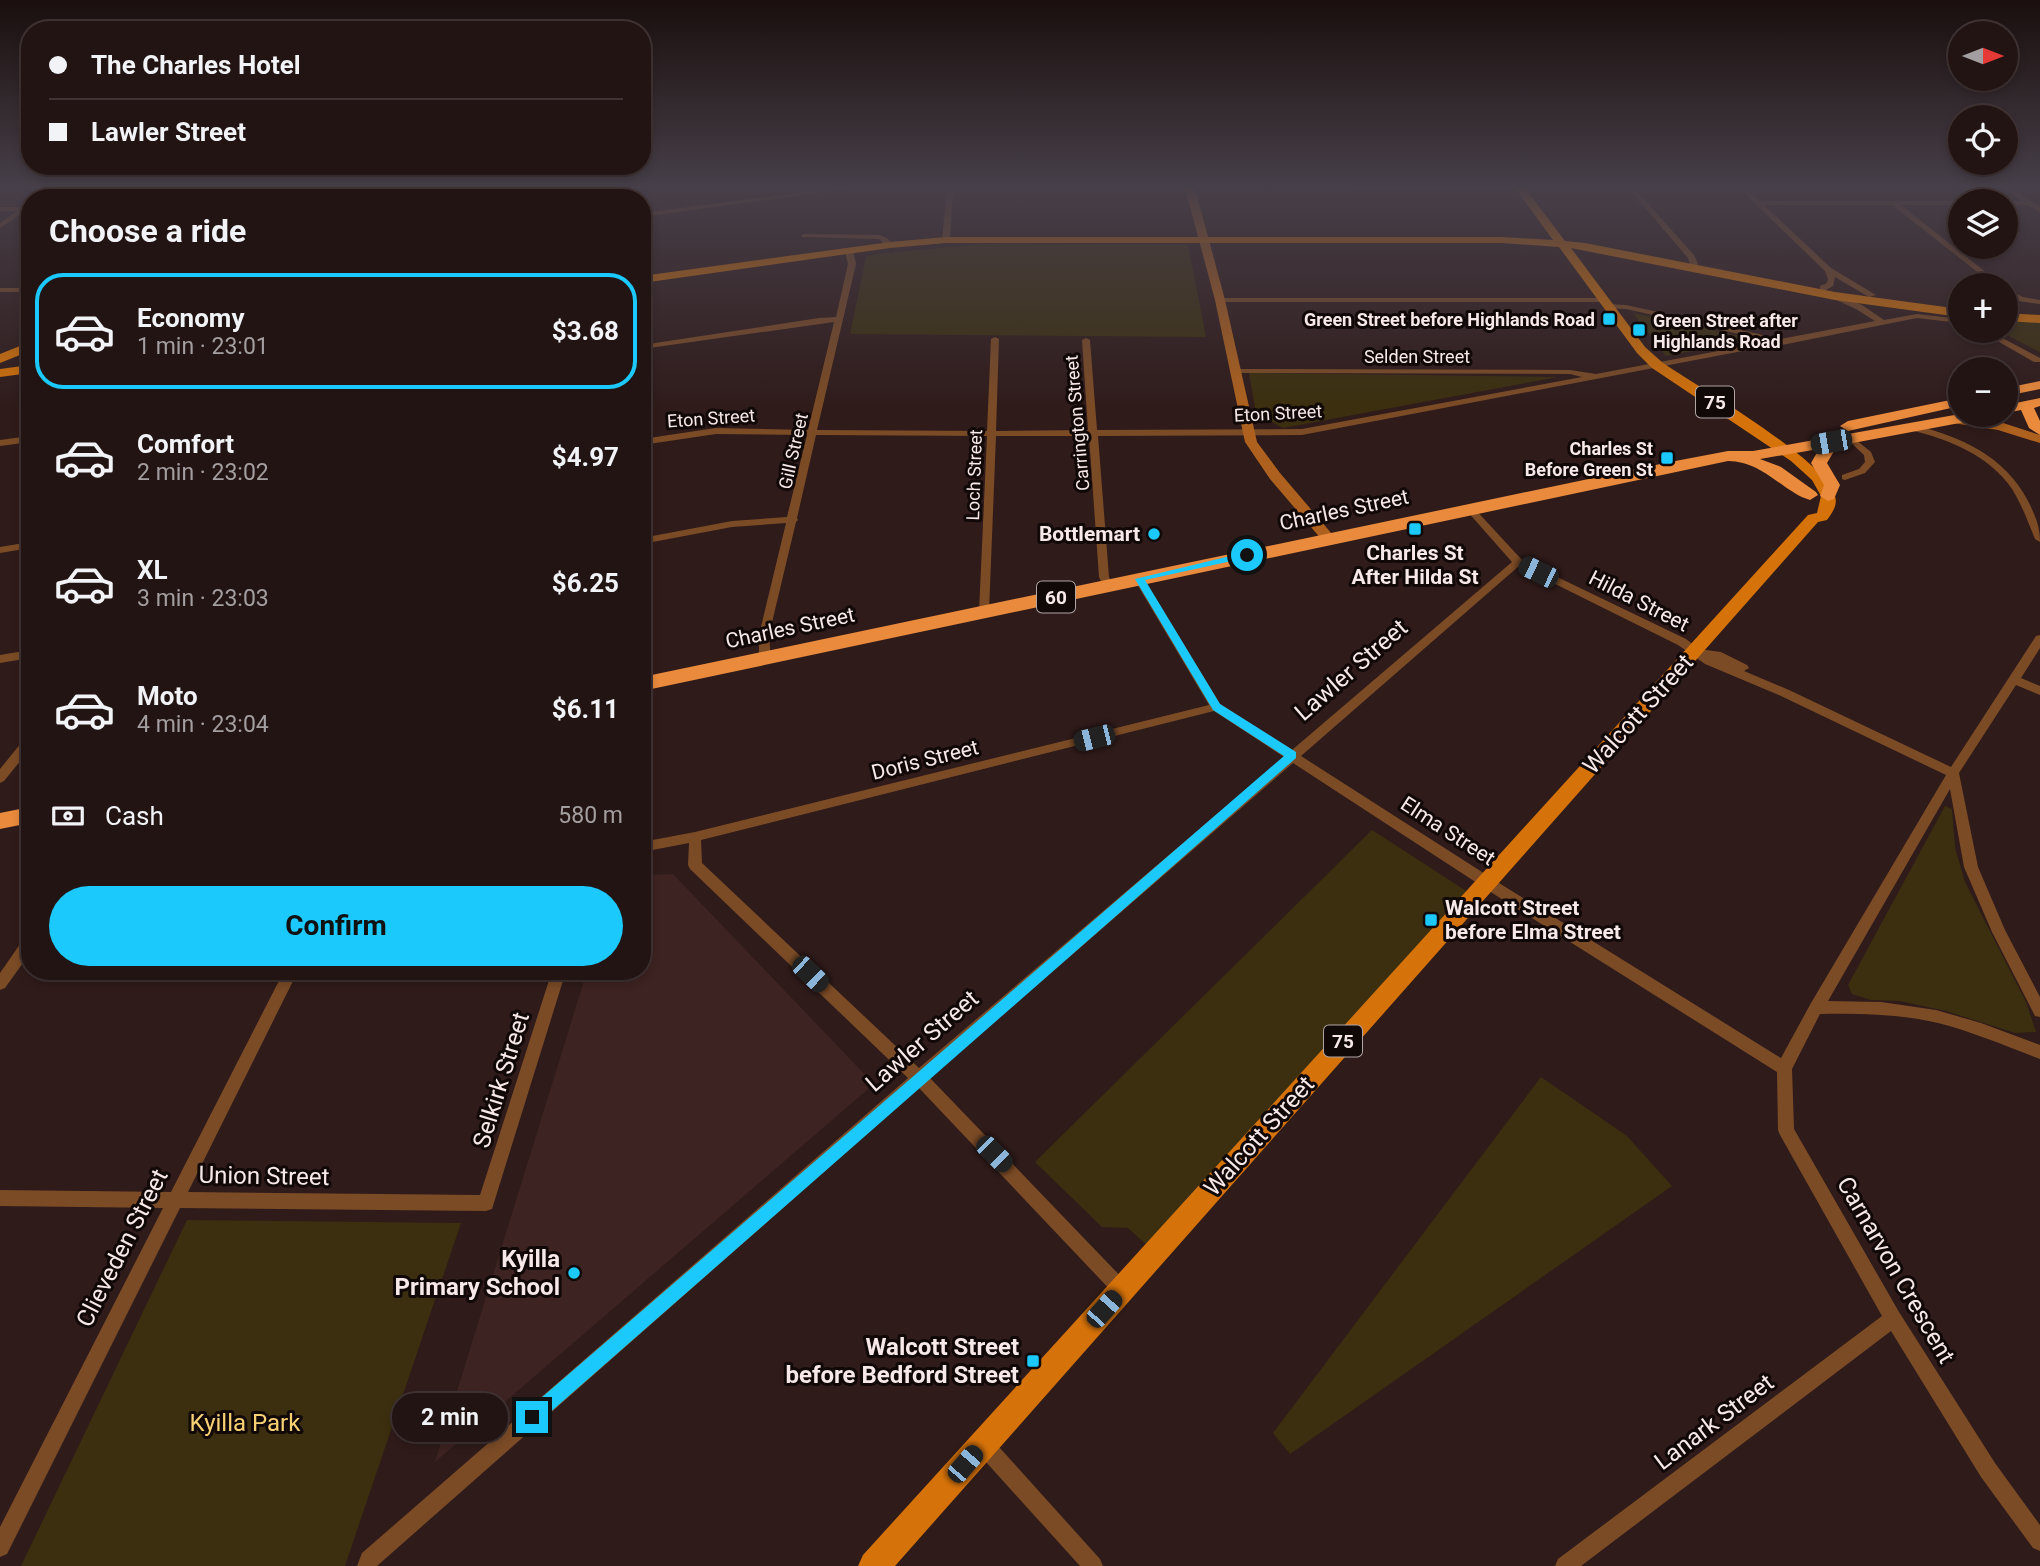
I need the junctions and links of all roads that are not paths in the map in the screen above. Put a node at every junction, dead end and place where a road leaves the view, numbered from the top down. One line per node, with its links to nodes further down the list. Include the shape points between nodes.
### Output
1 (777, 261): 12 (main road)
2 (851, 261): 29 (street, Gill Street)
3 (1209, 261): 19 (main road)
4 (1574, 261): 22 (main road, 75)
5 (1671, 261): 9 (main road)
6 (1690, 261): 9 (street)
7 (1819, 261): 10 (street)
8 (1968, 261): 11 (street)
9 (1693, 265): 13 (main road); 17 (main road)
10 (1828, 270): 13 (street); 20 (street)
11 (1983, 273)
12 (651, 279)
13 (1828, 283): 16 (main road)
14 (0, 290): 15 (street)
15 (21, 290)
16 (1850, 292): 20 (main road); 20 (street)
17 (1835, 296): 20 (main road); 31 (street)
18 (2018, 297): 21 (street)
19 (1220, 300): 22 (street); 44 (main road)
20 (1881, 301): 23 (main road); 26 (main road); 31 (street, via 1875,311)
21 (2040, 302)
22 (1607, 303): 35 (street, via 1759,336); 41 (main road, 75)
23 (1948, 305)
24 (2018, 310): 25 (main road)
25 (2040, 311)
26 (1948, 315)
27 (1948, 316): 31 (street, Eton Street)
28 (2018, 318): 30 (main road)
29 (840, 319): 36 (street); 56 (street, Gill Street)
30 (2040, 319)
31 (1886, 322): 35 (street, Eton Street)
32 (995, 339): 57 (street, Loch Street)
33 (1086, 340): 58 (street, Carrington Street)
34 (2006, 343): 39 (street)
35 (1777, 344): 41 (street, Eton Street)
36 (651, 346)
37 (21, 348): 38 (main road)
38 (0, 356)
39 (2037, 360)
40 (21, 364): 42 (main road)
41 (1657, 365): 46 (street, Eton Street); 66 (main road, 75)
42 (0, 367)
43 (21, 370): 45 (main road)
44 (1237, 371): 46 (street, Selden Street, via 1570,372); 59 (main road)
45 (0, 373)
46 (1596, 378): 59 (street, Eton Street, via 1318,430)
47 (2040, 385): 48 (highway)
48 (2018, 390)
49 (2033, 404): 55 (highway, via 2034,425)
50 (1948, 406): 52 (highway, Charles Street / 60)
51 (1948, 416): 52 (highway, Charles Street / 60)
52 (1912, 420): 60 (highway, Charles Street / 60); 66 (highway, Charles Street / 60); 76 (street, via 1969,447 2013,484)
53 (2018, 423): 55 (main road)
54 (2003, 427): 61 (main road)
55 (2040, 430)
56 (814, 432): 57 (street, Eton Street); 63 (street, Eton Street, via 716,431); 73 (street, Gill Street)
57 (991, 432): 58 (street, Eton Street); 82 (street, Loch Street)
58 (1094, 433): 59 (street, Eton Street); 81 (street, Carrington Street)
59 (1250, 433): 74 (main road, via 1254,448)
60 (1851, 439): 64 (highway, Charles Street / 60); 69 (street, via 1868,454 1870,462 1862,471)
61 (2040, 439)
62 (21, 440): 65 (street)
63 (651, 441)
64 (1831, 442): 67 (highway, Charles Street / 60); 70 (highway, via 1819,463 1832,485)
65 (0, 443)
66 (1767, 445): 67 (highway, Charles Street / 60); 68 (highway, Charles Street / 60); 71 (main road, 75, via 1800,479)
67 (1788, 450): 70 (main road, via 1818,478)
68 (1728, 456): 71 (highway, via 1766,466); 72 (highway, Charles Street / 60)
69 (1845, 477)
70 (1828, 496): 71 (main road, Walcott Street / 75, via 1822,517)
71 (1811, 506): 84 (main road, Walcott Street / 75)
72 (1470, 509): 74 (highway, Charles Street / 60); 79 (street, Hilda Street)
73 (793, 520): 75 (street, via 732,524); 87 (street, Gill Street, via 764,635)
74 (1327, 537): 80 (highway, Charles Street / 60)
75 (651, 539)
76 (2040, 539)
77 (21, 546): 78 (street)
78 (0, 550)
79 (1518, 562): 84 (street, Hilda Street); 93 (street, Lawler Street)
80 (1139, 579): 81 (highway, Charles Street / 60); 91 (street, Elma Street)
81 (1108, 585): 82 (highway, Charles Street / 60)
82 (984, 612): 87 (highway, Charles Street / 60)
83 (2040, 639): 88 (street, Carnarvon Crescent)
84 (1694, 650): 94 (street, Hilda Street, via 1709,661); 100 (main road, Walcott Street / 75)
85 (21, 656): 86 (street)
86 (0, 659)
87 (765, 659): 89 (highway, Charles Street / 60)
88 (2016, 680): 90 (street); 94 (street, Carnarvon Crescent)
89 (651, 682)
90 (2040, 691)
91 (1216, 707): 93 (street, Elma Street); 98 (street, Doris Street)
92 (21, 751): 95 (street)
93 (1292, 755): 100 (street, Elma Street); 109 (street, Lawler Street)
94 (1953, 773): 105 (street, Carnarvon Crescent); 106 (street, via 1971,867)
95 (0, 778)
96 (21, 817): 97 (highway)
97 (0, 821)
98 (695, 837): 99 (street, Doris Street); 109 (street, via 695,865)
99 (651, 845)
100 (1488, 883): 108 (street, Elma Street); 113 (main road, Walcott Street / 75)
101 (21, 954): 104 (street)
102 (285, 980): 111 (street, Clieveden Street)
103 (556, 980): 112 (street, Selkirk Street)
104 (0, 984)
105 (1816, 1008): 107 (street, via 1921,1013); 108 (street, Carnarvon Crescent)
106 (2040, 1011)
107 (2040, 1052)
108 (1784, 1068): 114 (street, Carnarvon Crescent, via 1786,1129)
109 (919, 1078): 113 (street); 118 (street, Lawler Street)
110 (0, 1198): 111 (street, Union Street)
111 (173, 1199): 112 (street, Union Street); 117 (street, Clieveden Street)
112 (486, 1203)
113 (1122, 1290): 115 (main road, Walcott Street / 75)
114 (1893, 1318): 116 (street, Carnarvon Crescent, via 1988,1470); 121 (street, Lanark Street)
115 (983, 1444): 119 (main road, Walcott Street / 75); 120 (street)
116 (2040, 1541)
117 (0, 1547)
118 (367, 1566)
119 (874, 1566)
120 (1093, 1566)
121 (1565, 1566)

